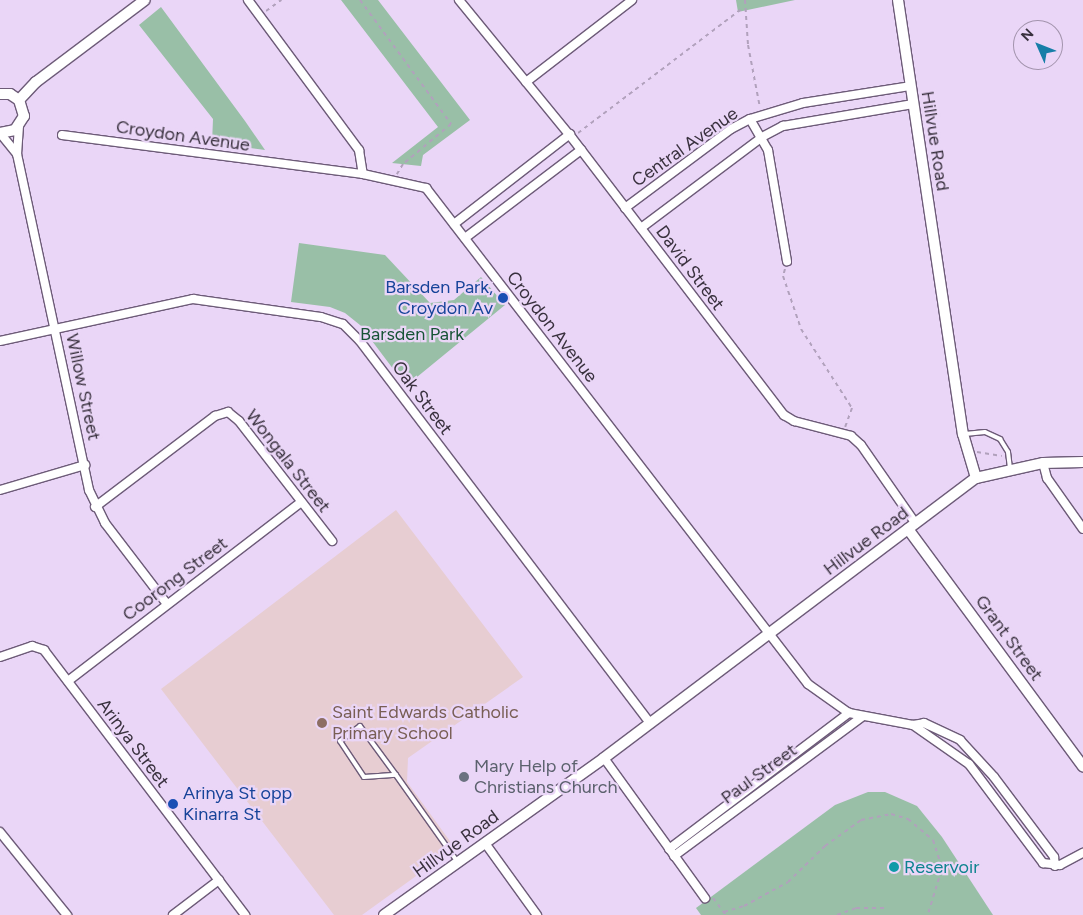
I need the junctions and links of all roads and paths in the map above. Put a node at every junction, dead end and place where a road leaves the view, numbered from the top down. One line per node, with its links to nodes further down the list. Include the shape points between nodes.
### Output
1 (145, 0): 14 (street, via 36,82)
2 (248, 0): 10 (street)
3 (280, 0): 10 (path)
4 (360, 0): 26 (path, via 450,124 403,164)
5 (459, 0): 11 (street, David Street)
6 (632, 0): 11 (street)
7 (745, 0): 9 (path)
8 (898, 0): 12 (street, Hillvue Road)
9 (744, 7): 16 (path); 21 (path)
10 (260, 16): 25 (street, via 359,150)
11 (526, 82): 21 (street, David Street)
12 (910, 86): 15 (street, Hillvue Road); 16 (street, Central Avenue, via 803,103)
13 (0, 94): 14 (street, via 10,94)
14 (19, 100): 18 (street, via 24,116)
15 (913, 104): 22 (street, Central Avenue, via 808,120 783,126); 35 (street, Hillvue Road)
16 (762, 115): 17 (street, Central Avenue)
17 (750, 119): 22 (street); 27 (street, Central Avenue, via 731,129)
18 (19, 126): 19 (street, via 11,132); 24 (street, Willow Street)
19 (0, 133): 24 (street, Willow Street)
20 (62, 134): 25 (street, Croydon Avenue)
21 (571, 136): 23 (street, David Street); 28 (street)
22 (762, 137): 29 (street, Central Avenue); 31 (street, via 768,150)
23 (581, 150): 27 (street, David Street); 30 (street)
24 (17, 154): 32 (street, Willow Street)
25 (363, 174): 26 (street, Croydon Avenue)
26 (395, 180): 28 (street, Croydon Avenue, via 426,188)
27 (625, 208): 29 (street, David Street)
28 (454, 224): 30 (street, Croydon Avenue)
29 (641, 228): 34 (street, David Street, via 784,415 794,421)
30 (465, 238): 50 (street, Croydon Avenue)
31 (787, 261): 34 (path, via 783,276 801,329 852,408 850,420)
32 (55, 328): 33 (street, Oak Street); 40 (street, Willow Street); 55 (street, Oak Street, via 193,300 322,317 343,324 366,349)
33 (0, 341)
34 (841, 432): 46 (street, David Street, via 861,445)
35 (963, 434): 36 (street, Hillvue Road); 37 (lane, via 991,434 1000,440)
36 (968, 455): 37 (path, via 976,452); 42 (street, Hillvue Road)
37 (1009, 456): 41 (lane)
38 (1083, 462): 39 (street)
39 (1043, 463): 41 (street); 47 (street, via 1047,478)
40 (85, 465): 43 (street); 45 (street, Willow Street)
41 (1010, 468): 42 (street)
42 (976, 478): 46 (street, Hillvue Road)
43 (0, 490)
44 (301, 502): 45 (street, Wongala Street, via 240,422 228,412 215,416); 48 (street, Wongala Street); 49 (street, Coorong Street)
45 (95, 507): 49 (street, Willow Street)
46 (912, 526): 50 (street, Hillvue Road); 58 (street, Grant Street)
47 (1083, 529)
48 (332, 541)
49 (167, 604): 52 (street, Coorong Street)
50 (768, 634): 53 (street, Croydon Avenue, via 808,684); 55 (street, Hillvue Road)
51 (0, 657): 52 (street, Arinya Street, via 18,649 38,647)
52 (68, 681): 66 (street, Arinya Street)
53 (849, 713): 54 (street, Croydon Avenue); 62 (street, Paul Street)
54 (862, 717): 56 (street, Croydon Avenue); 62 (street, Paul Street)
55 (650, 722): 57 (street, Hillvue Road)
56 (912, 725): 65 (street, Croydon Avenue, via 964,759 1043,863); 65 (street, Croydon Avenue, via 924,723 939,728 973,752 1054,857)
57 (604, 758): 61 (street, Hillvue Road); 62 (street)
58 (1083, 766)
59 (396, 775): 59 (lane, via 364,777 340,741 360,726); 64 (lane)
60 (0, 832): 70 (street)
61 (486, 843): 64 (street, Hillvue Road); 74 (street)
62 (672, 852): 67 (street)
63 (1083, 853): 65 (street)
64 (458, 863): 73 (street, Hillvue Road)
65 (1055, 866)
66 (218, 880): 71 (street); 72 (street, Arinya Street)
67 (705, 898): 69 (path, via 713,898)
68 (884, 908): 76 (path, via 856,908)
69 (724, 912): 75 (path); 77 (path, via 744,906 788,882 825,846 861,820 891,814 908,819 933,840 940,862 939,878)
70 (67, 915)
71 (173, 915)
72 (245, 915)
73 (384, 915)
74 (538, 915)
75 (726, 915)
76 (837, 915)
77 (928, 915)

